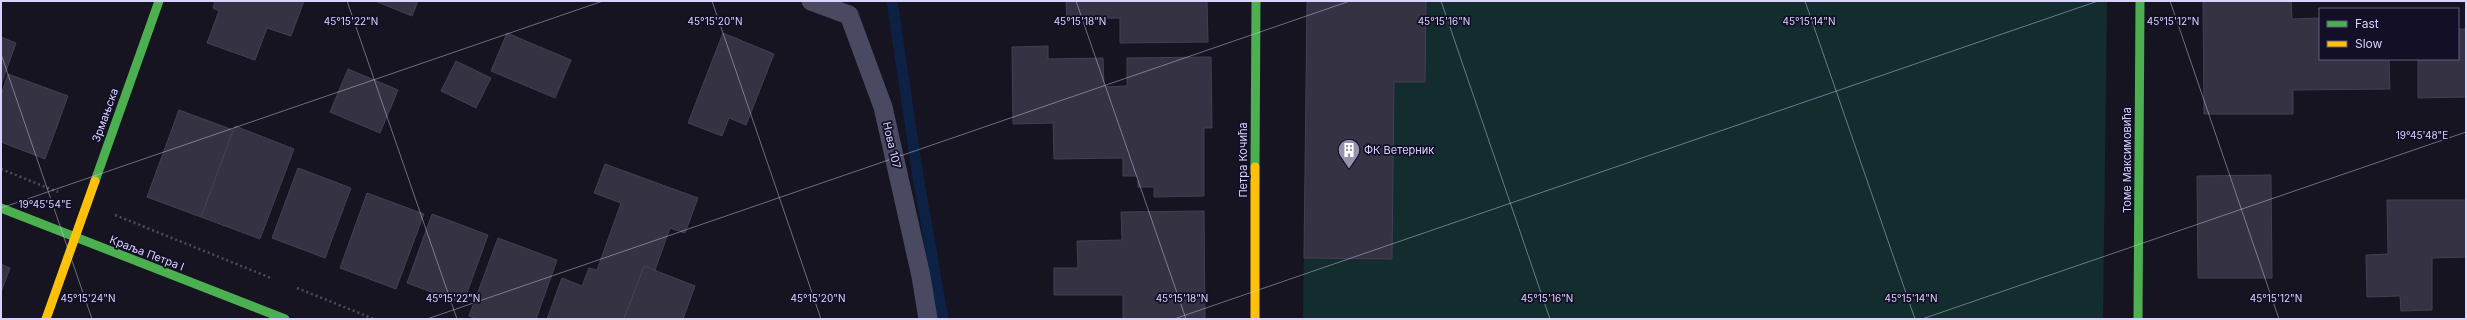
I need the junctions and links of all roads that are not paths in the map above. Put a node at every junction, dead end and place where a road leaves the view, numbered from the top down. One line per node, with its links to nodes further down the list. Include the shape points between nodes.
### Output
1 (159, 1): 6 (street, Зрмањска)
2 (811, 1): 9 (lane, Нова 107, via 849,15 878,93 916,253)
3 (1256, 1): 10 (street, Петра Кочића)
4 (2140, 1): 11 (street, Томе Максимовића)
5 (1, 208): 6 (street, Краља Петра I)
6 (74, 237): 7 (street, Зрмањска); 8 (street, Краља Петра I)
7 (46, 319)
8 (285, 319)
9 (928, 319)
10 (1255, 319)
11 (2138, 319)

